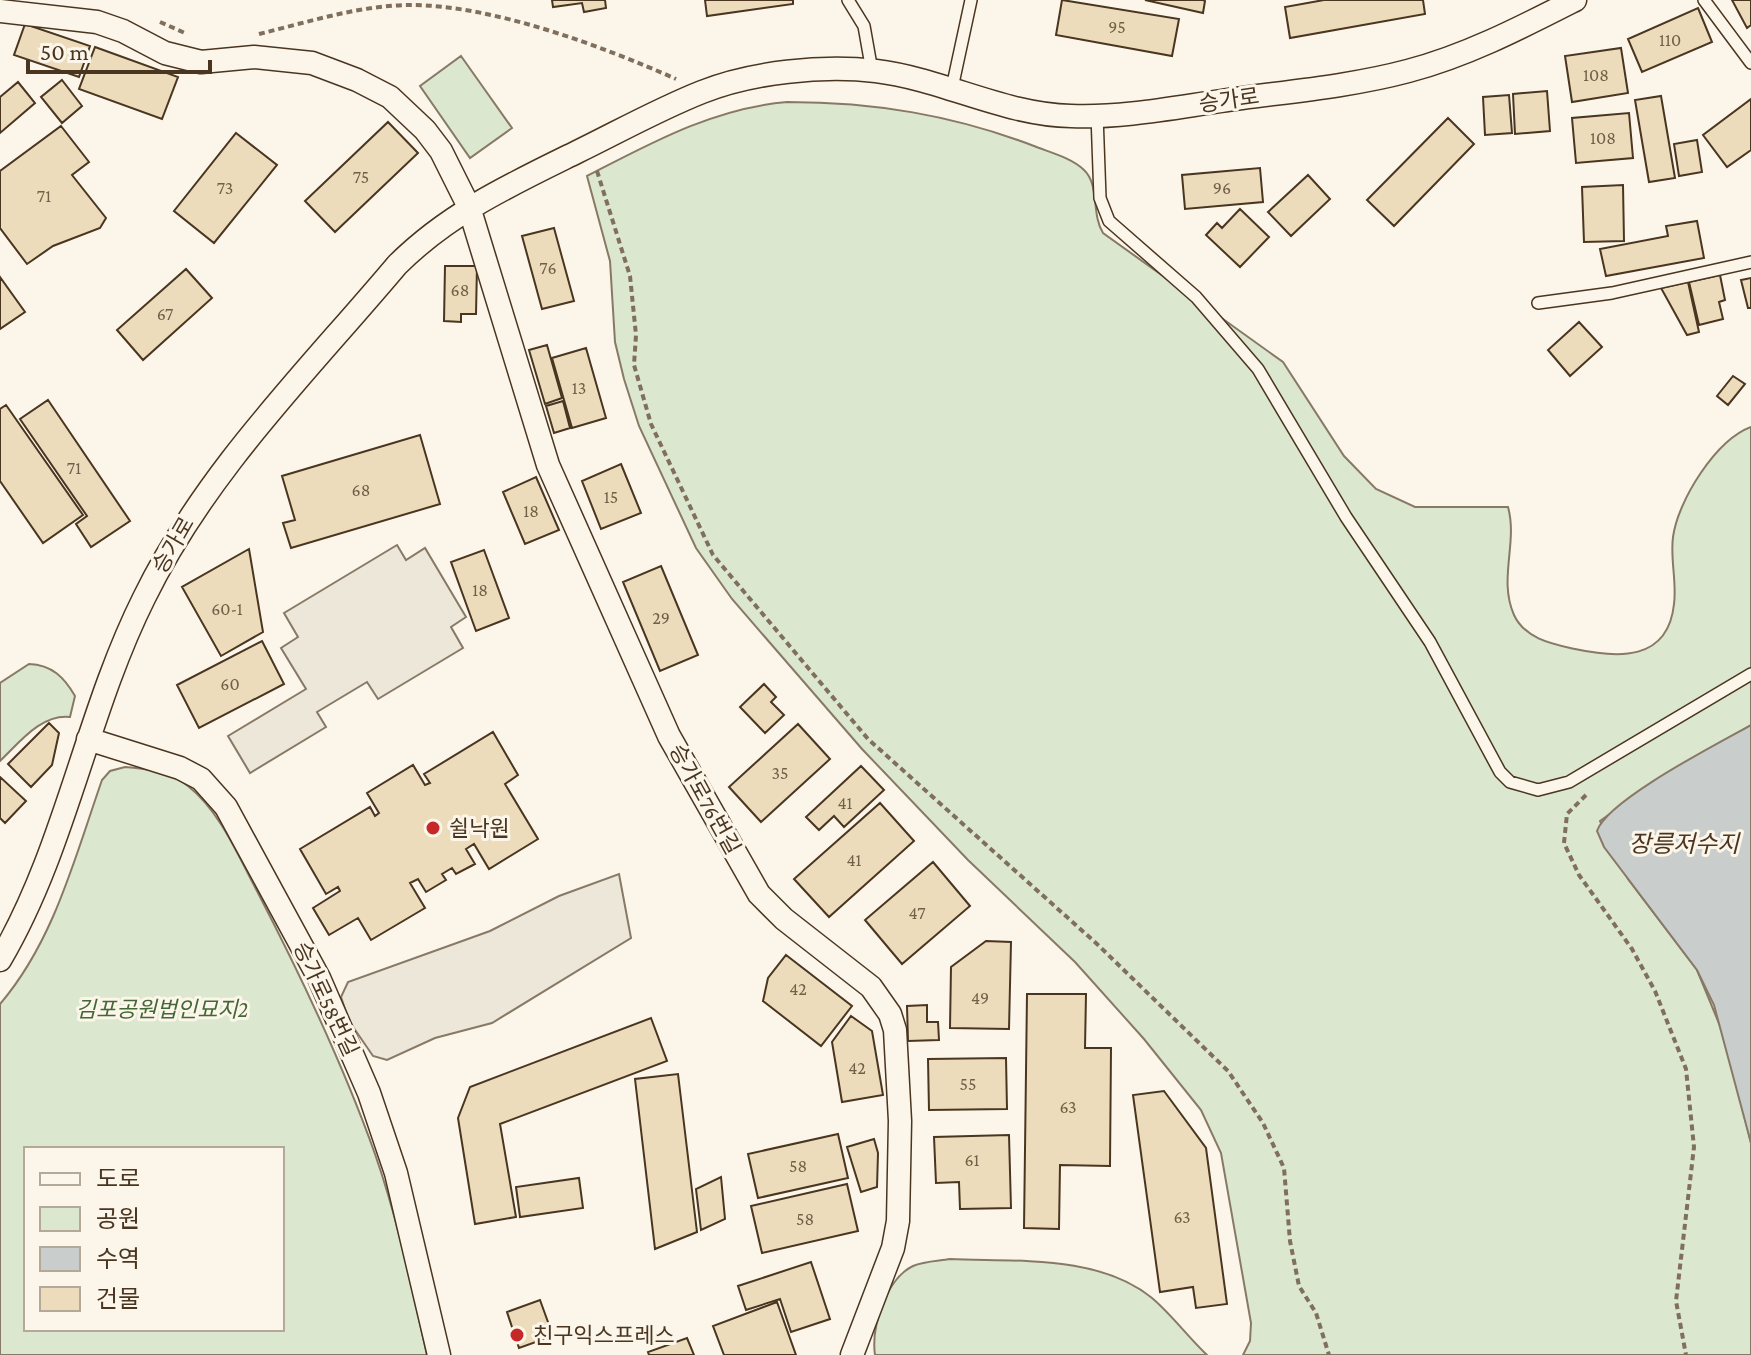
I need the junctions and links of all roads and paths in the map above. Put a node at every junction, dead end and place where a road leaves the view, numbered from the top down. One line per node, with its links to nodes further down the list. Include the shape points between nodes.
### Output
1 (848, 0): 10 (lane, via 864,26)
2 (971, 0): 11 (lane)
3 (1575, 0): 13 (street, 승가로, via 1464,53 1406,72)
4 (1704, 0): 9 (lane)
5 (0, 11): 15 (street, via 97,22 165,53 201,62 285,57 357,80 390,97 425,130)
6 (146, 17): 8 (path)
7 (258, 34): 12 (path, via 374,10 436,7 549,32)
8 (193, 37)
9 (1751, 63)
10 (872, 71): 11 (street, 승가로); 12 (street, 승가로, via 784,74)
11 (952, 88): 13 (street, 승가로, via 1038,112)
12 (704, 91): 15 (street, 승가로)
13 (1097, 115): 18 (lane, via 1100,198 1109,221 1196,297 1258,369 1346,517 1424,631 1491,757 1510,782 1538,790 1569,782)
14 (597, 171): 24 (path, via 630,276 634,365 651,424 713,555 868,739 1097,944 1228,1071 1263,1123 1284,1168 1299,1286 1316,1313)
15 (469, 207): 19 (street, 승가로, via 397,265 202,495 143,600); 23 (street, 승가로76번길, via 548,465 669,736 759,894 871,987 890,1014 900,1121 898,1221 893,1248)
16 (1751, 262): 17 (lane, via 1612,293)
17 (1538, 303)
18 (1751, 674)
19 (88, 739): 21 (street, 승가로, via 31,899); 22 (street, 승가로58번길, via 180,768 201,779 226,807 319,978 369,1093 396,1173)
20 (1596, 787): 25 (path, via 1567,814 1564,843 1655,991 1686,1069 1694,1147 1676,1301)
21 (0, 960)
22 (439, 1355)
23 (852, 1355)
24 (1329, 1355)
25 (1686, 1355)

